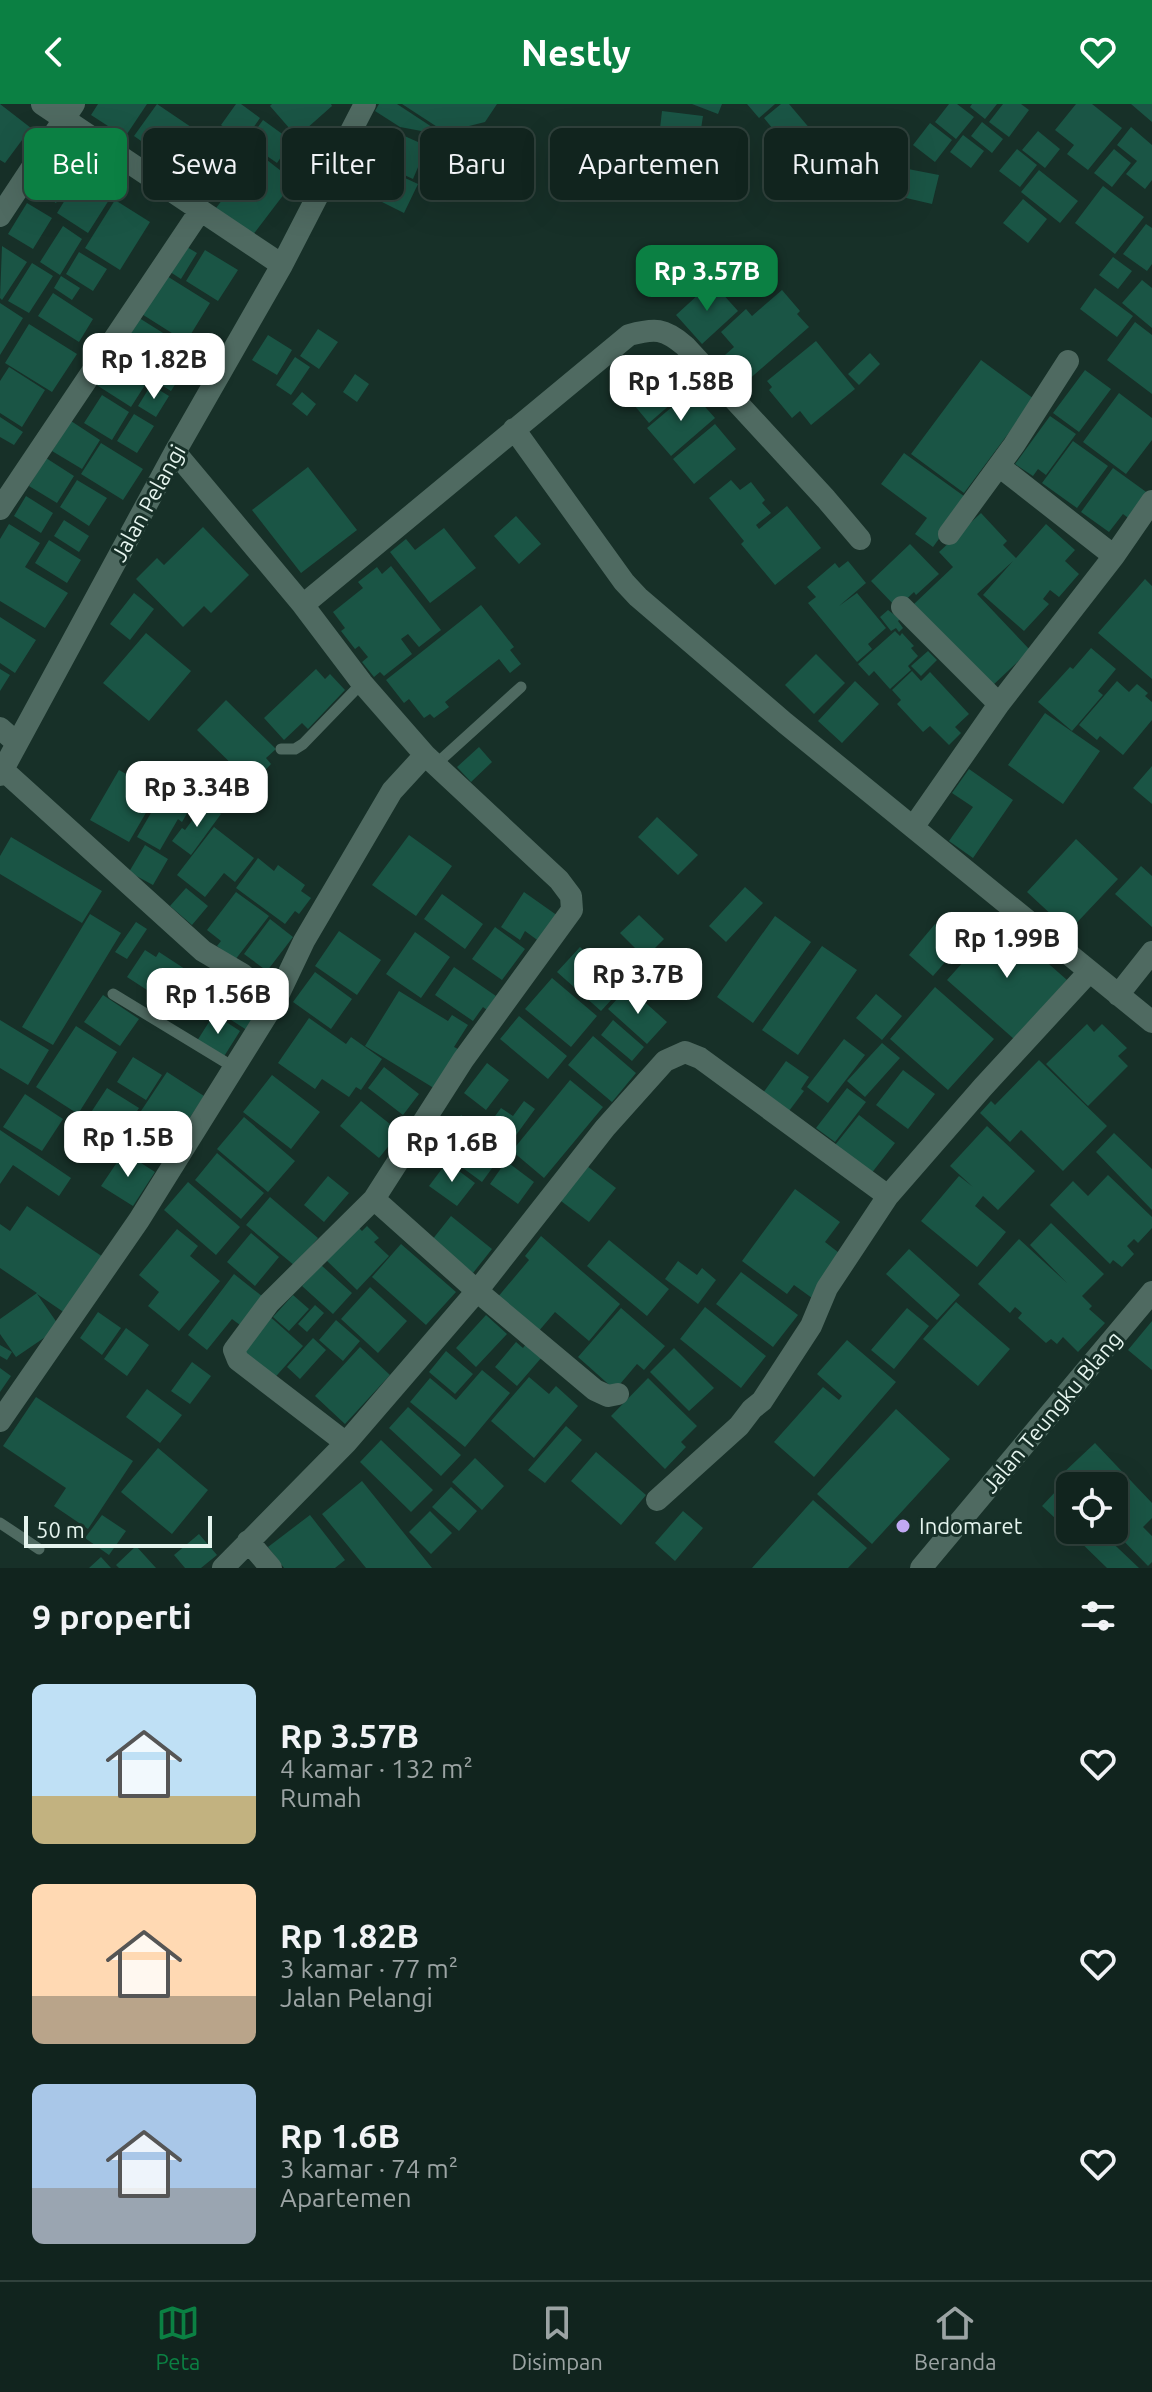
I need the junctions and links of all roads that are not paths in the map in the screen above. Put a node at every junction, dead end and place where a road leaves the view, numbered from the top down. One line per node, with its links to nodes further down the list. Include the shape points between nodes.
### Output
1 (42, 104): 3 (street)
2 (365, 104): 6 (street, Jalan Pelangi)
3 (69, 112): 4 (street); 5 (street)
4 (200, 211): 6 (street); 12 (street)
5 (0, 216)
6 (282, 265): 9 (street, Jalan Pelangi)
7 (1068, 361): 10 (street)
8 (514, 429): 14 (street, via 629,335 648,330 669,333); 16 (street); 25 (street, via 638,597)
9 (175, 452): 16 (street); 21 (street, Jalan Pelangi)
10 (999, 466): 13 (street); 15 (street)
11 (1152, 501): 15 (street)
12 (0, 509)
13 (949, 534)
14 (860, 539)
15 (1114, 556): 20 (street)
16 (303, 605): 18 (street)
17 (902, 607): 20 (street)
18 (362, 683): 22 (lane, via 303,744); 23 (street)
19 (521, 687): 23 (lane)
20 (999, 704): 25 (street)
21 (8, 736): 24 (street, Jalan Pelangi)
22 (281, 749)
23 (430, 760): 30 (street, via 392,791 304,941); 34 (street, via 559,880 571,896 572,910 463,1060)
24 (2, 773): 30 (street, via 203,951)
25 (914, 826): 27 (street)
26 (1152, 952): 29 (street)
27 (1089, 972): 29 (street); 33 (street)
28 (113, 994): 32 (lane)
29 (1118, 995): 31 (street)
30 (275, 1002): 32 (street)
31 (1152, 1022)
32 (235, 1068): 38 (street, via 139,1220)
33 (888, 1196): 35 (street, via 714,1066 685,1052 665,1061 605,1128); 40 (street, via 762,1401)
34 (374, 1199): 35 (street); 39 (street, via 269,1303 234,1350 238,1360)
35 (477, 1291): 37 (street, via 595,1390); 39 (street)
36 (1152, 1292): 46 (street, Jalan Teungku Blang)
37 (618, 1394)
38 (0, 1421)
39 (346, 1443): 42 (street)
40 (657, 1500)
41 (0, 1523): 43 (lane)
42 (248, 1541): 44 (street); 45 (street)
43 (39, 1549)
44 (223, 1568)
45 (271, 1568)
46 (921, 1568)

